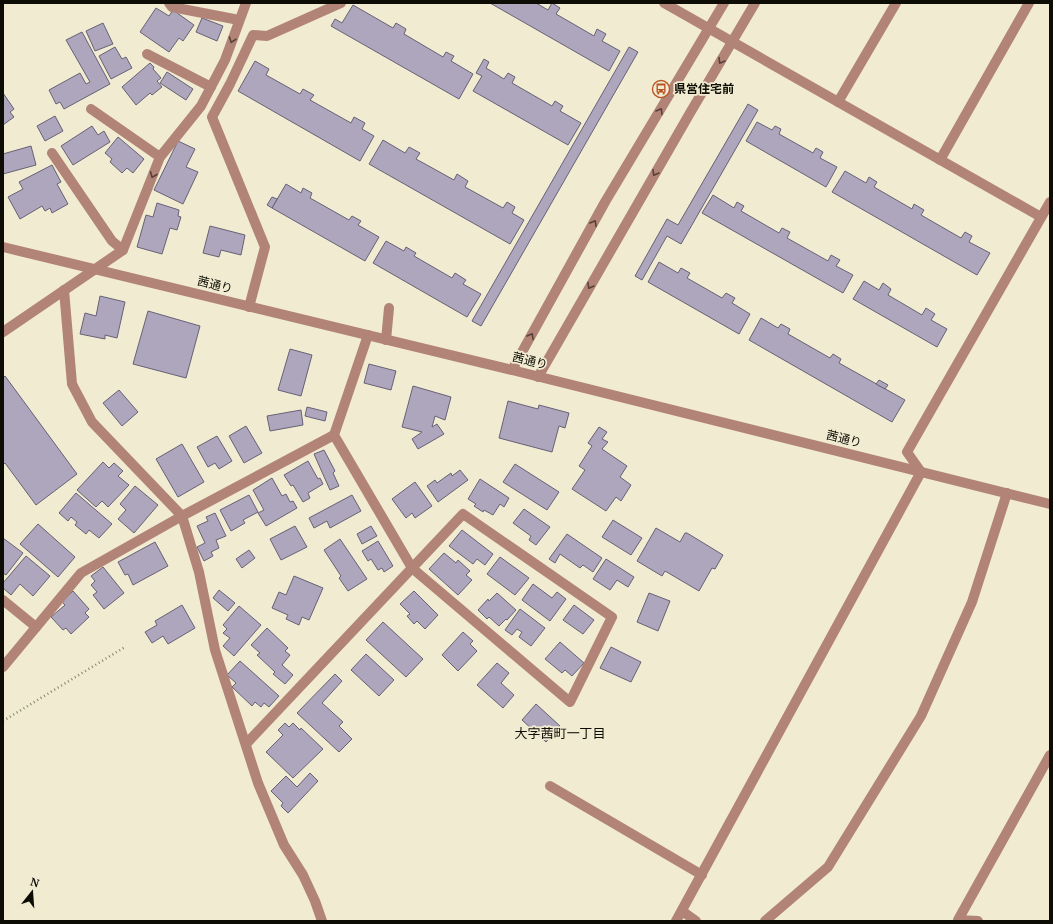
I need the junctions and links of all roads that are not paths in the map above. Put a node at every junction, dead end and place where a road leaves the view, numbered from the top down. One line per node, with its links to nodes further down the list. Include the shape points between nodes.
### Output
1 (169, 3): 9 (street, via 172,7)
2 (246, 3): 9 (street)
3 (341, 3): 25 (street, via 267,36 253,35 212,117 265,247)
4 (664, 3): 10 (street)
5 (724, 3): 10 (street)
6 (754, 3): 11 (street)
7 (896, 3): 14 (street)
8 (1029, 3): 18 (street)
9 (239, 20): 13 (street, one-way to 13, via 225,60)
10 (709, 29): 11 (street); 30 (street, one-way to 10, via 605,202)
11 (732, 42): 14 (street); 31 (street, one-way to 31)
12 (147, 54): 13 (street)
13 (211, 87): 17 (street, via 201,106)
14 (838, 102): 18 (street)
15 (91, 109): 17 (street)
16 (52, 153): 22 (street, via 112,242)
17 (160, 157): 22 (street, one-way to 22)
18 (940, 160): 20 (street)
19 (1050, 202): 20 (street)
20 (1041, 217): 33 (street, via 907,452)
21 (3, 247): 23 (street, 茜通り)
22 (123, 250): 23 (street)
23 (94, 270): 24 (street); 25 (street, 茜通り)
24 (64, 290): 27 (street); 36 (street, via 72,384 92,422)
25 (249, 306): 28 (street, 茜通り)
26 (389, 308): 29 (street)
27 (3, 332)
28 (368, 336): 29 (street, 茜通り); 32 (street)
29 (386, 340): 30 (street, 茜通り)
30 (512, 370): 31 (street, 茜通り)
31 (538, 377): 33 (street, 茜通り)
32 (334, 435): 36 (street); 37 (street)
33 (920, 472): 34 (street, 茜通り); 44 (street)
34 (1007, 493): 35 (street, 茜通り); 49 (street, via 972,602 921,716 828,867)
35 (1050, 504)
36 (182, 516): 39 (street, via 81,573); 41 (street, via 200,572 215,650)
37 (412, 568): 37 (street, via 509,651 570,702 612,617 463,514); 41 (street)
38 (3, 600): 39 (street)
39 (36, 627): 40 (street)
40 (3, 668)
41 (246, 744): 46 (street, via 258,782 284,845 303,875)
42 (1050, 756): 50 (street, via 958,920)
43 (550, 786): 44 (street)
44 (702, 875): 45 (street)
45 (682, 911): 47 (street); 48 (street)
46 (322, 921)
47 (676, 921)
48 (696, 921)
49 (765, 921)
50 (978, 921)

